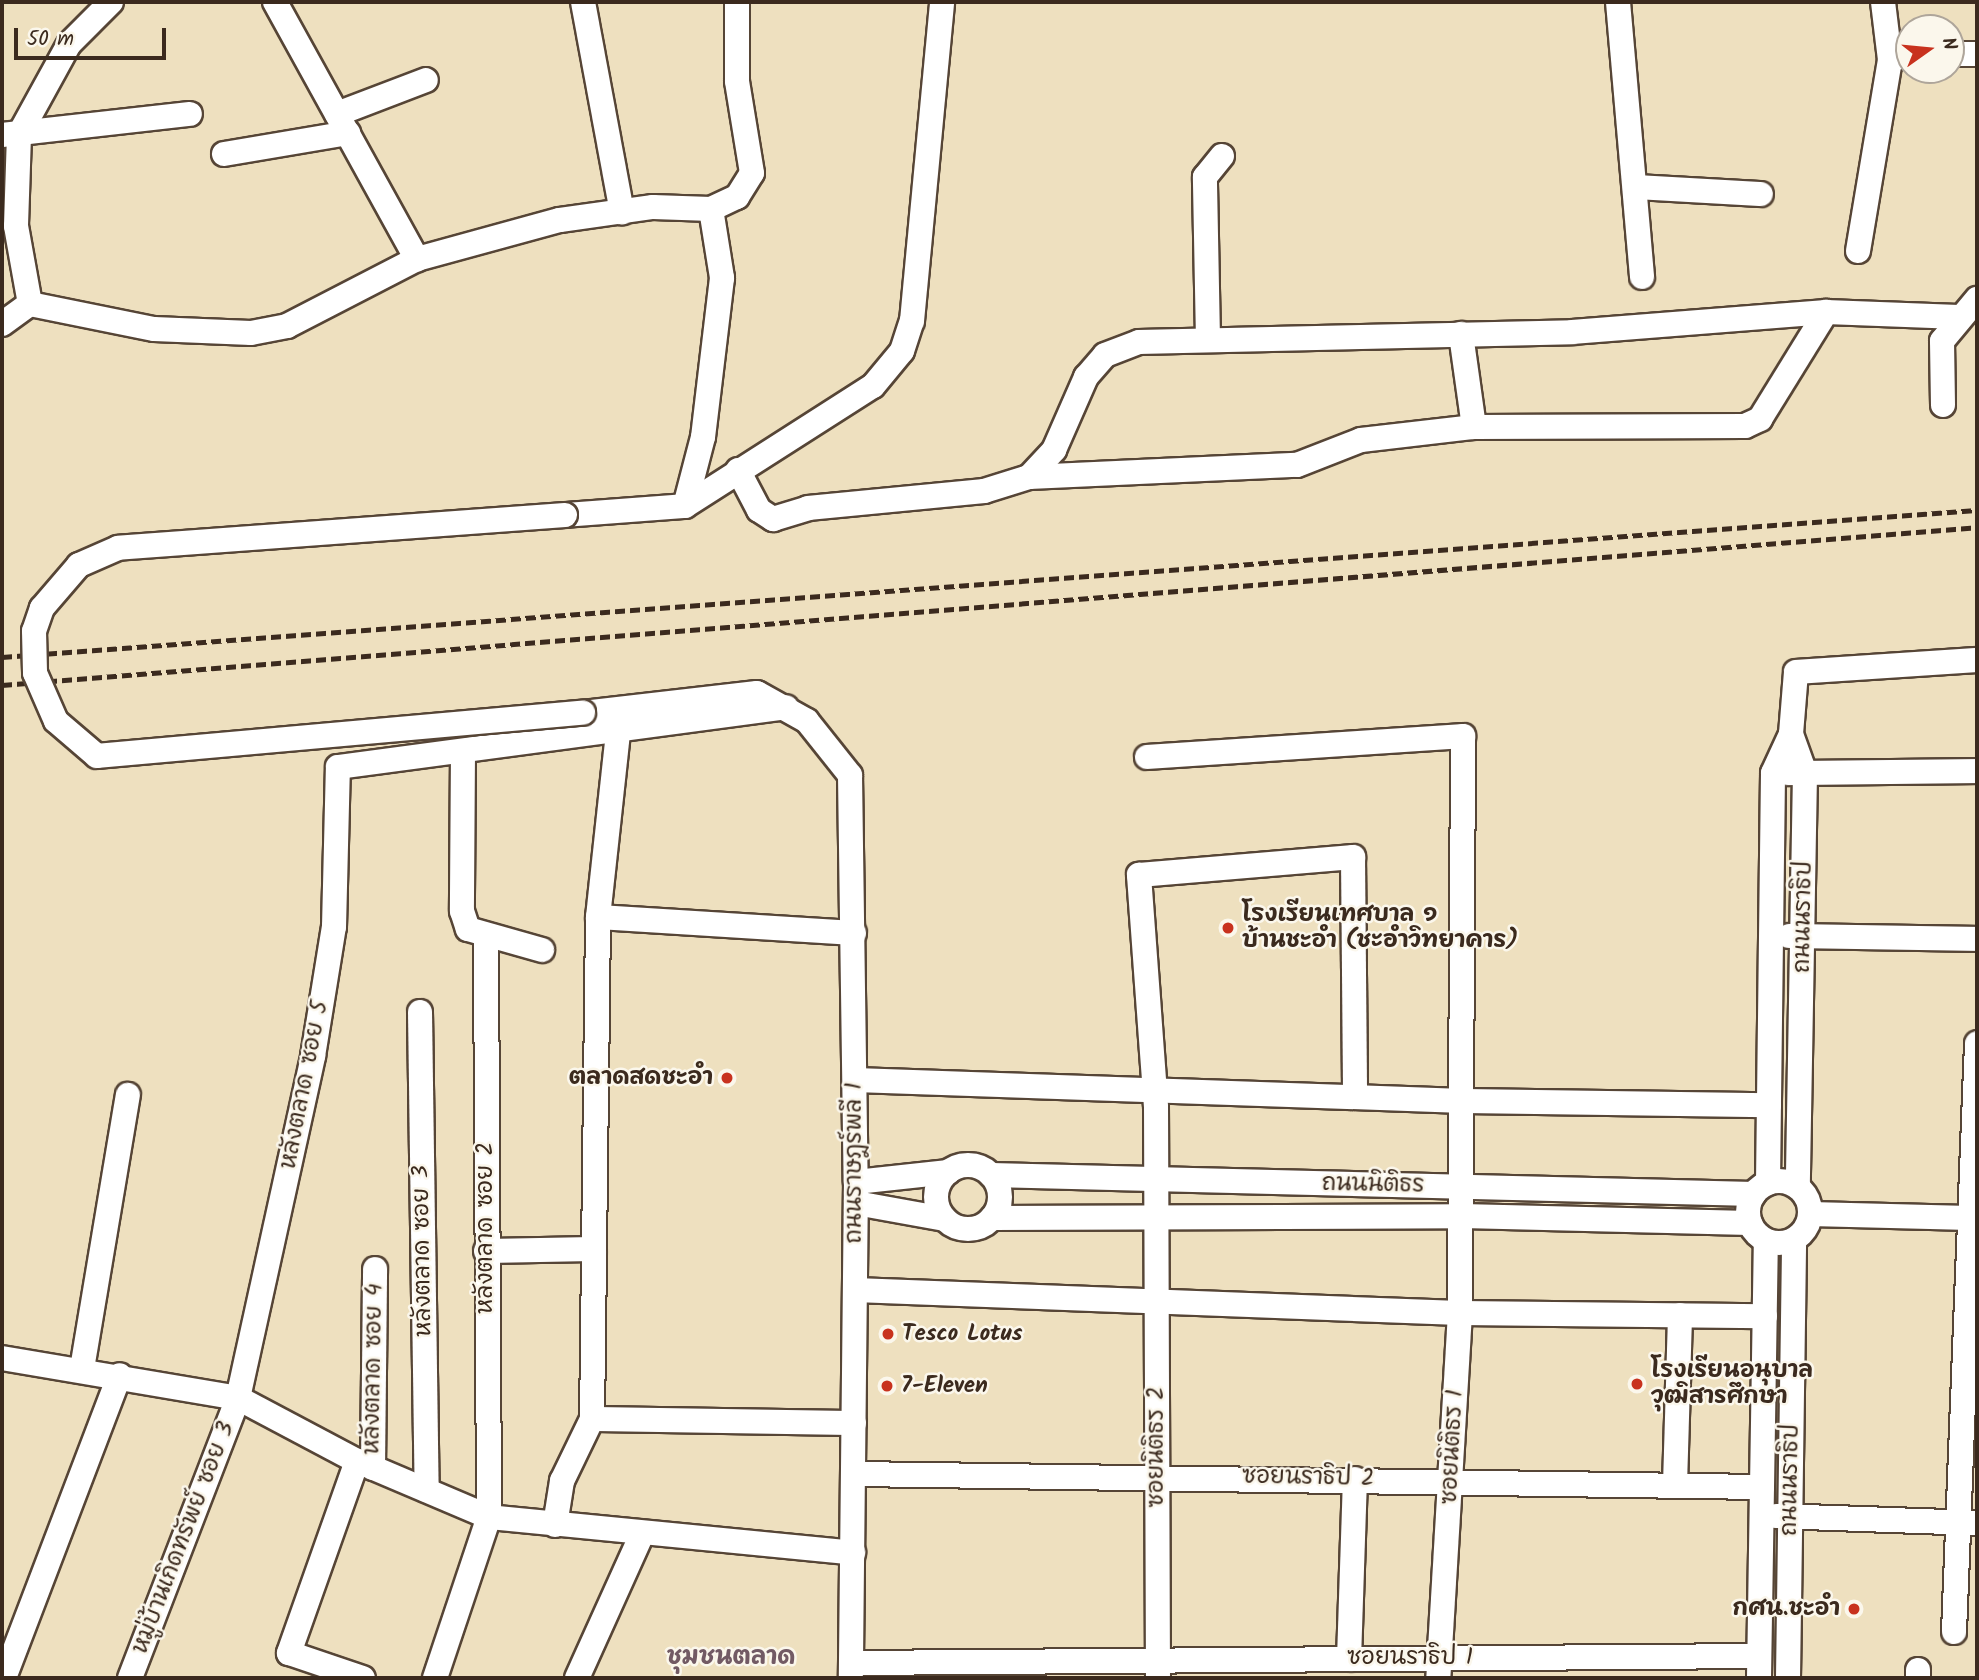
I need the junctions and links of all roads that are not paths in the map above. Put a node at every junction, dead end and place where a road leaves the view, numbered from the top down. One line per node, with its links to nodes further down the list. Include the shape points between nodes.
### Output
1 (111, 2): 13 (street, via 69,44)
2 (275, 2): 12 (street)
3 (583, 2): 19 (street)
4 (737, 2): 18 (street, via 737,81 752,173 737,197)
5 (942, 2): 31 (street, via 912,321 902,351 873,386)
6 (1618, 2): 16 (street)
7 (1883, 2): 8 (street)
8 (1895, 41)
9 (426, 80): 12 (street)
10 (1895, 80): 20 (street)
11 (190, 114): 13 (street)
12 (342, 123): 14 (street); 21 (street)
13 (10, 135): 23 (street, via 16,226)
14 (224, 154)
15 (1222, 156): 28 (street, via 1205,177)
16 (1635, 187): 17 (street); 22 (street)
17 (1762, 194)
18 (710, 209): 19 (street); 33 (street, via 722,278 703,437)
19 (622, 212): 21 (street, via 560,220)
20 (1858, 251)
21 (417, 259): 23 (street, via 287,326 251,333 154,329)
22 (1642, 277)
23 (30, 304): 26 (street)
24 (1972, 307): 25 (street); 29 (street, via 1942,341)
25 (1826, 312): 27 (street); 30 (street, via 1760,419 1745,426)
26 (2, 324)
27 (1461, 334): 28 (street); 30 (street)
28 (1208, 340): 32 (street, via 1139,342 1105,355 1086,377 1054,450)
29 (1943, 405)
30 (1474, 428): 32 (street, via 1361,440 1297,465)
31 (738, 470): 32 (street, via 759,510 773,519 808,508 984,491); 33 (street)
32 (1029, 477)
33 (685, 506): 35 (street, ถนนราษฎร์พลี 1, bridge, via 118,548 79,565 42,608 34,631 35,673 56,721 97,756 757,693)
34 (1977, 660): 37 (street, via 1796,672)
35 (786, 707): 36 (street); 44 (street, ถนนราษฎร์พลี 1, via 833,747 850,775)
36 (618, 734): 38 (street); 43 (street)
37 (1791, 734): 41 (street); 42 (street)
38 (463, 752): 47 (street, via 462,911 468,929); 85 (street, หลังตลาด ซอย 5, via 338,767 334,928 317,1030)
39 (1147, 757): 56 (street, ซอยนิติธร 1, via 1463,736)
40 (1977, 771): 42 (street)
41 (1773, 773): 42 (street); 45 (street, ถนนนราธิป)
42 (1805, 773): 46 (street, ถนนนราธิป)
43 (598, 917): 44 (street); 73 (street)
44 (854, 933): 52 (street, ถนนราษฎร์พลี 1)
45 (1771, 935): 46 (street); 57 (street, ถนนนราธิป)
46 (1804, 937): 48 (street); 62 (street, ถนนนราธิป)
47 (486, 938): 49 (street); 74 (street, หลังตลาด ซอย 2)
48 (1977, 939)
49 (542, 950)
50 (420, 1012): 96 (street, หลังตลาด ซอย 3)
51 (1977, 1043): 70 (street)
52 (855, 1080): 53 (street); 64 (street, ถนนราษฎร์พลี 1)
53 (1155, 1088): 55 (street); 55 (street, ซอยนิติธร 2, via 1139,875 1353,857); 60 (street, ซอยนิติธร 2)
54 (128, 1095): 82 (street)
55 (1354, 1096): 56 (street)
56 (1464, 1101): 57 (street); 61 (street, ซอยนิติธร 1)
57 (1769, 1105): 63 (street, ถนนนราธิป)
58 (948, 1171): 59 (street, via 968,1165); 64 (street); 69 (street, via 937,1189)
59 (991, 1175): 60 (street, ถนนนิติธร); 68 (street, via 1000,1198)
60 (1153, 1180): 61 (street, ถนนนิติธร); 66 (street, ซอยนิติธร 2)
61 (1462, 1187): 63 (street, ถนนนิติธร); 67 (street, ซอยนิติธร 1)
62 (1798, 1187): 63 (street, ถนนนิติธร); 65 (street)
63 (1761, 1189): 71 (street, ถนนนราธิป)
64 (856, 1193): 69 (street); 76 (street, ถนนราษฎร์พลี 1)
65 (1810, 1213): 70 (street); 72 (street)
66 (1153, 1215): 67 (street, ถนนนิติธร); 68 (street, ถนนนิติธร); 77 (street, ซอยนิติธร 2)
67 (1462, 1216): 71 (street, ถนนนิติธร); 78 (street, ซอยนิติธร 1)
68 (992, 1218): 69 (street, via 974,1228)
69 (945, 1219)
70 (1970, 1219): 84 (street)
71 (1758, 1232): 72 (street, ถนนนิติธร); 80 (street, ถนนนราธิป)
72 (1794, 1240): 98 (street, ถนนนราธิป)
73 (594, 1248): 74 (street); 86 (street)
74 (486, 1251): 99 (street, หลังตลาด ซอย 2)
75 (375, 1269): 89 (street, หลังตลาด ซอย 4)
76 (855, 1290): 77 (street); 87 (street, ถนนราษฎร์พลี 1)
77 (1157, 1300): 78 (street); 91 (street, ซอยนิติธร 2)
78 (1460, 1313): 79 (street); 93 (street, ซอยนิติธร 1)
79 (1680, 1315): 80 (street); 94 (street)
80 (1765, 1316): 95 (street, ถนนนราธิป)
81 (2, 1358): 82 (street)
82 (82, 1369): 83 (street)
83 (120, 1375): 85 (street); 111 (street)
84 (1971, 1390): 88 (street)
85 (238, 1398): 89 (street); 112 (street, หมู่บ้านเกิดทรัพย์ ซอย 3)
86 (592, 1419): 87 (street); 101 (street, via 562,1481)
87 (854, 1423): 90 (street, ถนนราษฎร์พลี 1)
88 (1970, 1424): 100 (street)
89 (365, 1464): 96 (street); 109 (street, หลังตลาด ซอย 4, via 289,1653)
90 (854, 1474): 91 (street, ซอยนราธิป 2); 103 (street, ถนนราษฎร์พลี 1)
91 (1157, 1475): 92 (street, ซอยนราธิป 2); 108 (street, ซอยนิติธร 2)
92 (1355, 1479): 93 (street, ซอยนราธิป 2); 105 (street)
93 (1452, 1481): 94 (street, ซอยนราธิป 2); 107 (street, ซอยนิติธร 1)
94 (1675, 1485): 95 (street, ซอยนราธิป 2)
95 (1762, 1487): 97 (street, ถนนนราธิป)
96 (427, 1490): 99 (street)
97 (1762, 1516): 98 (street); 106 (street, ถนนนราธิป)
98 (1790, 1516): 100 (street); 116 (street, ถนนนราธิป)
99 (489, 1517): 101 (street); 114 (street, หลังตลาด ซอย 2)
100 (1968, 1522): 104 (street)
101 (555, 1525): 102 (street)
102 (640, 1536): 103 (street); 115 (street)
103 (853, 1553): 110 (street, ถนนราษฎร์พลี 1)
104 (1954, 1632)
105 (1349, 1659): 107 (street, ซอยนราธิป 1); 108 (street, ซอยนราธิป 1)
106 (1759, 1667): 107 (street, ซอยนราธิป 1)
107 (1440, 1668)
108 (1158, 1669): 110 (street, ซอยนราธิป 1)
109 (311, 1670): 113 (street)
110 (851, 1671)
111 (4, 1678)
112 (130, 1678)
113 (363, 1678)
114 (435, 1678)
115 (577, 1678)
116 (1788, 1678)

